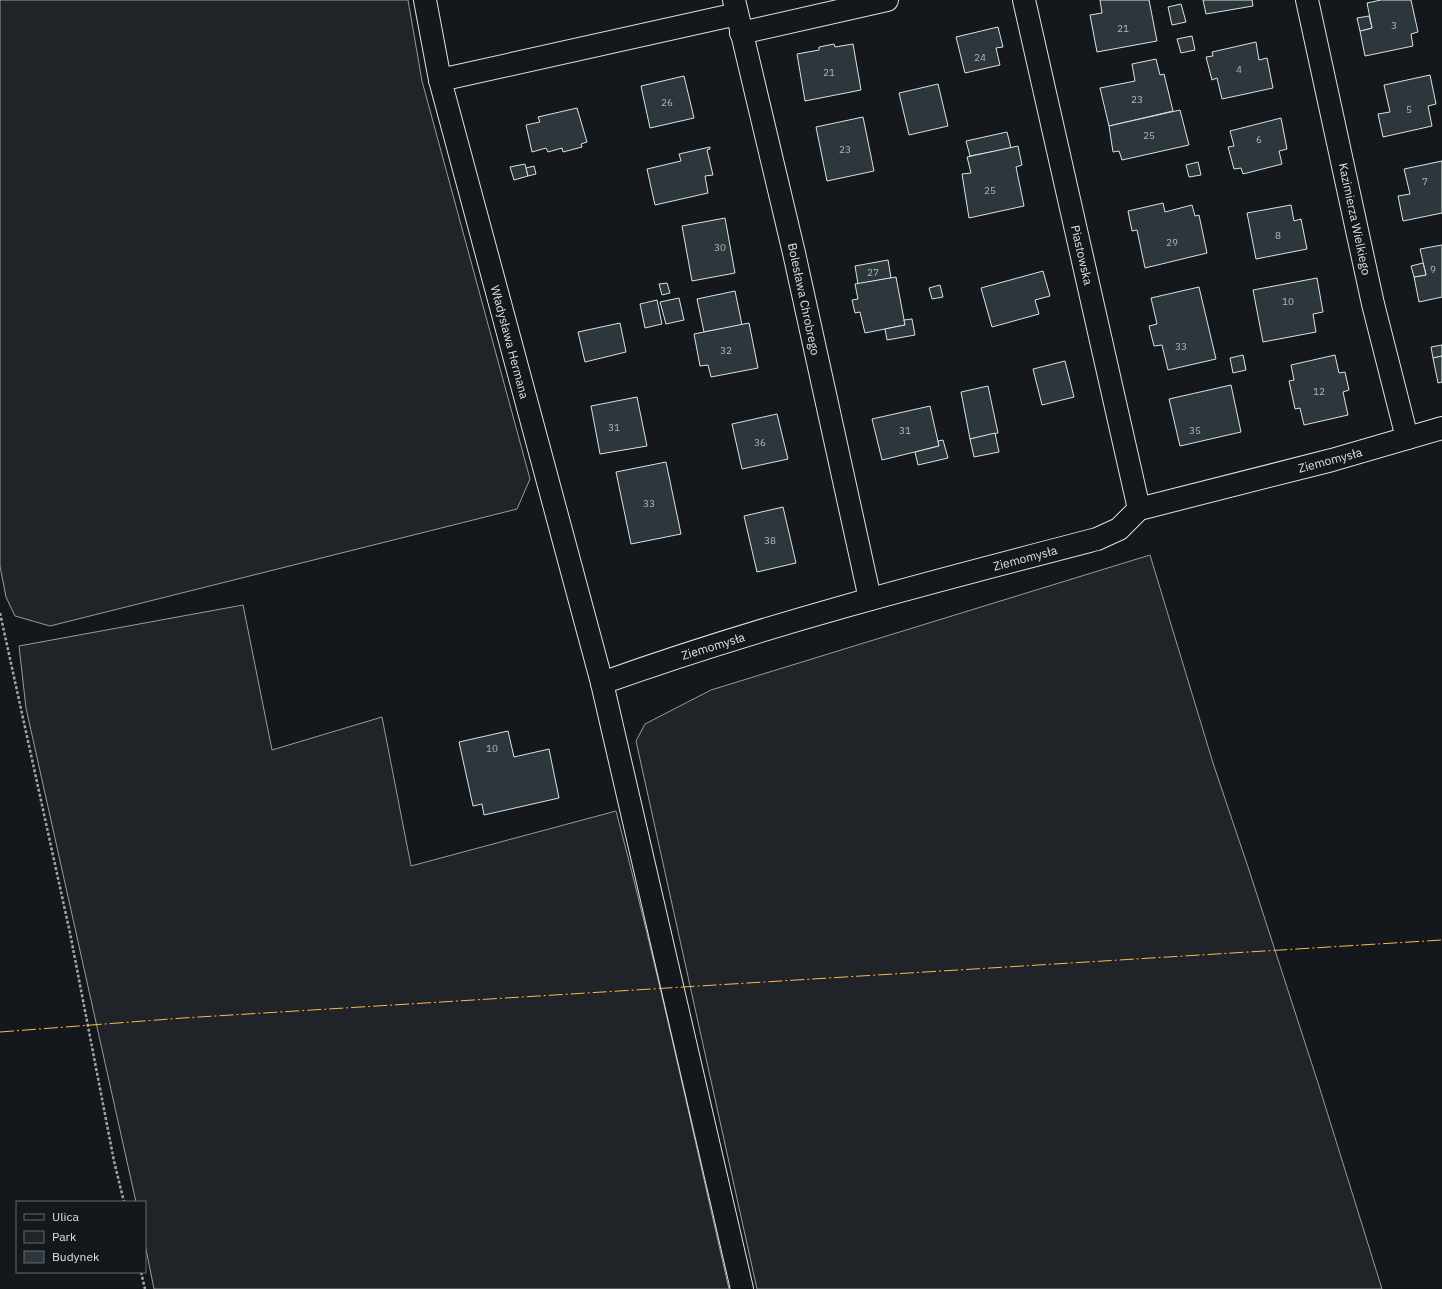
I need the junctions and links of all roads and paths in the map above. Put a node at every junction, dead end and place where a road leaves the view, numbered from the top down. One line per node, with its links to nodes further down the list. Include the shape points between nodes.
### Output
1 (425, 0): 6 (street, Władysława Hermana)
2 (887, 0): 5 (street)
3 (1024, 0): 9 (street, Piastowska)
4 (1308, 0): 8 (street, Kazimierza Wielkiego, via 1373,304)
5 (737, 15): 6 (street); 10 (street, Bolesława Chrobrego, via 792,245)
6 (440, 80): 12 (street, Władysława Hermana)
7 (1442, 428): 8 (street, Ziemomysła)
8 (1407, 438): 9 (street, Ziemomysła, via 1332,460)
9 (1139, 509): 10 (street, Ziemomysła, via 1119,530 1097,539)
10 (870, 598): 12 (street, Ziemomysła)
11 (0, 613): 13 (path, via 70,933)
12 (602, 683): 16 (street, Władysława Hermana)
13 (124, 1201)
14 (141, 1273): 15 (path)
15 (146, 1289)
16 (742, 1289)

